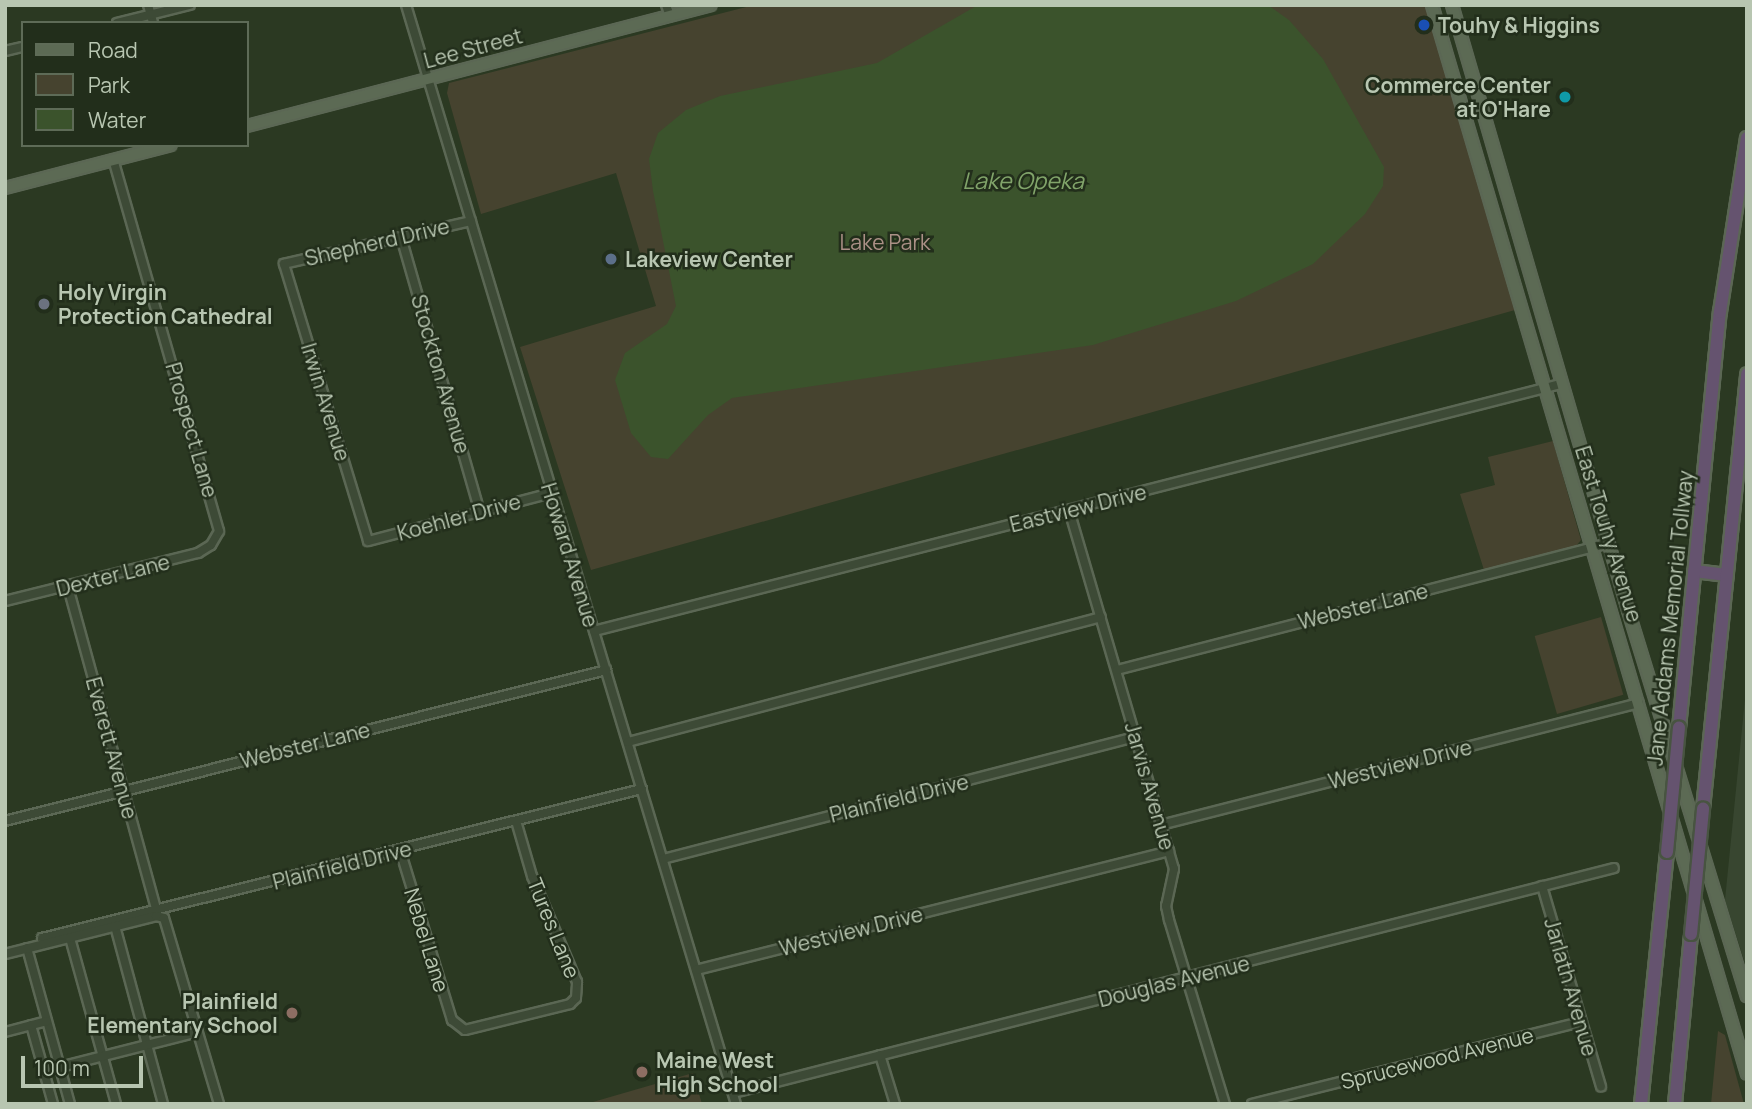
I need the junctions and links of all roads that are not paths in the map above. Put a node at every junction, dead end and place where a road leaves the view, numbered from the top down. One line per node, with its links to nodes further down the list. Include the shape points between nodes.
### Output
1 (190, 5): 7 (street)
2 (406, 5): 9 (street, Howard Avenue)
3 (710, 5): 6 (main road, Lee Street)
4 (1432, 5): 20 (main road, East Touhy Avenue)
5 (1453, 5): 19 (main road, East Touhy Avenue)
6 (668, 10): 9 (main road, Lee Street)
7 (150, 14): 8 (street)
8 (124, 21)
9 (428, 80): 10 (main road, Lee Street); 15 (street, Howard Avenue)
10 (248, 126)
11 (1747, 138): 28 (highway, Jane Addams Memorial Tollway, via 1720,312)
12 (163, 147): 13 (main road)
13 (113, 160): 14 (main road); 24 (street, Prospect Lane, via 218,520)
14 (5, 188)
15 (471, 221): 16 (street, Shepherd Drive); 21 (street, Howard Avenue)
16 (401, 237): 17 (street, Shepherd Drive); 23 (street, Stockton Avenue)
17 (284, 264): 25 (street, Irwin Avenue)
18 (1747, 374): 29 (highway)
19 (1561, 384): 20 (street, Eastview Drive); 26 (main road, East Touhy Avenue)
20 (1545, 388): 22 (street, Eastview Drive); 27 (main road, East Touhy Avenue)
21 (551, 493): 23 (street, Koehler Drive); 33 (street, Howard Avenue)
22 (1069, 510): 32 (street, Jarvis Avenue); 33 (street, Eastview Drive)
23 (480, 512): 25 (street, Koehler Drive)
24 (215, 538): 30 (street, Dexter Lane, via 198,553)
25 (368, 541)
26 (1609, 543): 27 (street, Webster Lane); 57 (main road, East Touhy Avenue)
27 (1591, 548): 35 (street, Webster Lane); 36 (main road, East Touhy Avenue)
28 (1694, 571): 29 (highway); 80 (highway, Jane Addams Memorial Tollway, bridge)
29 (1727, 575): 81 (highway, bridge)
30 (68, 587): 31 (street, Dexter Lane); 40 (street, Everett Avenue)
31 (5, 601)
32 (1101, 617): 35 (street, Jarvis Avenue); 38 (street)
33 (594, 631): 34 (street, Howard Avenue)
34 (606, 670): 38 (street, Howard Avenue); 40 (street, Webster Lane)
35 (1117, 670): 37 (street, Jarvis Avenue)
36 (1639, 703): 43 (street, Westview Drive); 68 (main road, East Touhy Avenue)
37 (1136, 737): 43 (street, Jarvis Avenue); 46 (street, Plainfield Drive)
38 (628, 742): 39 (street, Howard Avenue)
39 (642, 789): 42 (street, Plainfield Drive); 46 (street, Howard Avenue)
40 (124, 791): 41 (street, Webster Lane); 49 (street, Everett Avenue)
41 (5, 821)
42 (516, 821): 44 (street, Plainfield Drive); 61 (street, Tures Lane, via 532,876 577,982 576,998 570,1004)
43 (1161, 825): 45 (street, Jarvis Avenue)
44 (400, 850): 49 (street, Plainfield Drive); 61 (street, Nebel Lane, via 452,1020)
45 (1169, 851): 55 (street, Westview Drive); 56 (street, Jarvis Avenue, via 1174,869 1166,906)
46 (663, 859): 55 (street, Howard Avenue)
47 (1615, 868): 48 (street, Douglas Avenue)
48 (1542, 887): 56 (street, Douglas Avenue); 59 (street, Jarlath Avenue)
49 (156, 909): 51 (street, Plainfield Drive)
50 (115, 926): 52 (street); 63 (street, via 163,918); 64 (street)
51 (42, 938)
52 (70, 938): 53 (street); 66 (street)
53 (27, 948): 54 (street); 58 (street)
54 (5, 954)
55 (696, 970): 70 (street, Howard Avenue)
56 (1186, 978): 65 (street, Douglas Avenue); 78 (street, Jarvis Avenue)
57 (1747, 996)
58 (47, 1021): 60 (street); 67 (street)
59 (1581, 1021): 69 (street, Jarlath Avenue); 79 (street, Sprucewood Avenue)
60 (31, 1025): 62 (street); 71 (street)
61 (459, 1028)
62 (5, 1032)
63 (198, 1032): 64 (street); 75 (street)
64 (147, 1045): 66 (street); 74 (street)
65 (880, 1055): 70 (street, Douglas Avenue); 77 (street)
66 (103, 1056): 67 (street); 73 (street)
67 (60, 1068): 72 (street)
68 (1747, 1074)
69 (1601, 1087)
70 (733, 1093): 76 (street, Howard Avenue)
71 (53, 1104)
72 (69, 1104)
73 (116, 1104)
74 (163, 1104)
75 (219, 1104)
76 (736, 1104)
77 (894, 1104)
78 (1225, 1104)
79 (1252, 1104)
80 (1642, 1104)
81 (1675, 1104)

